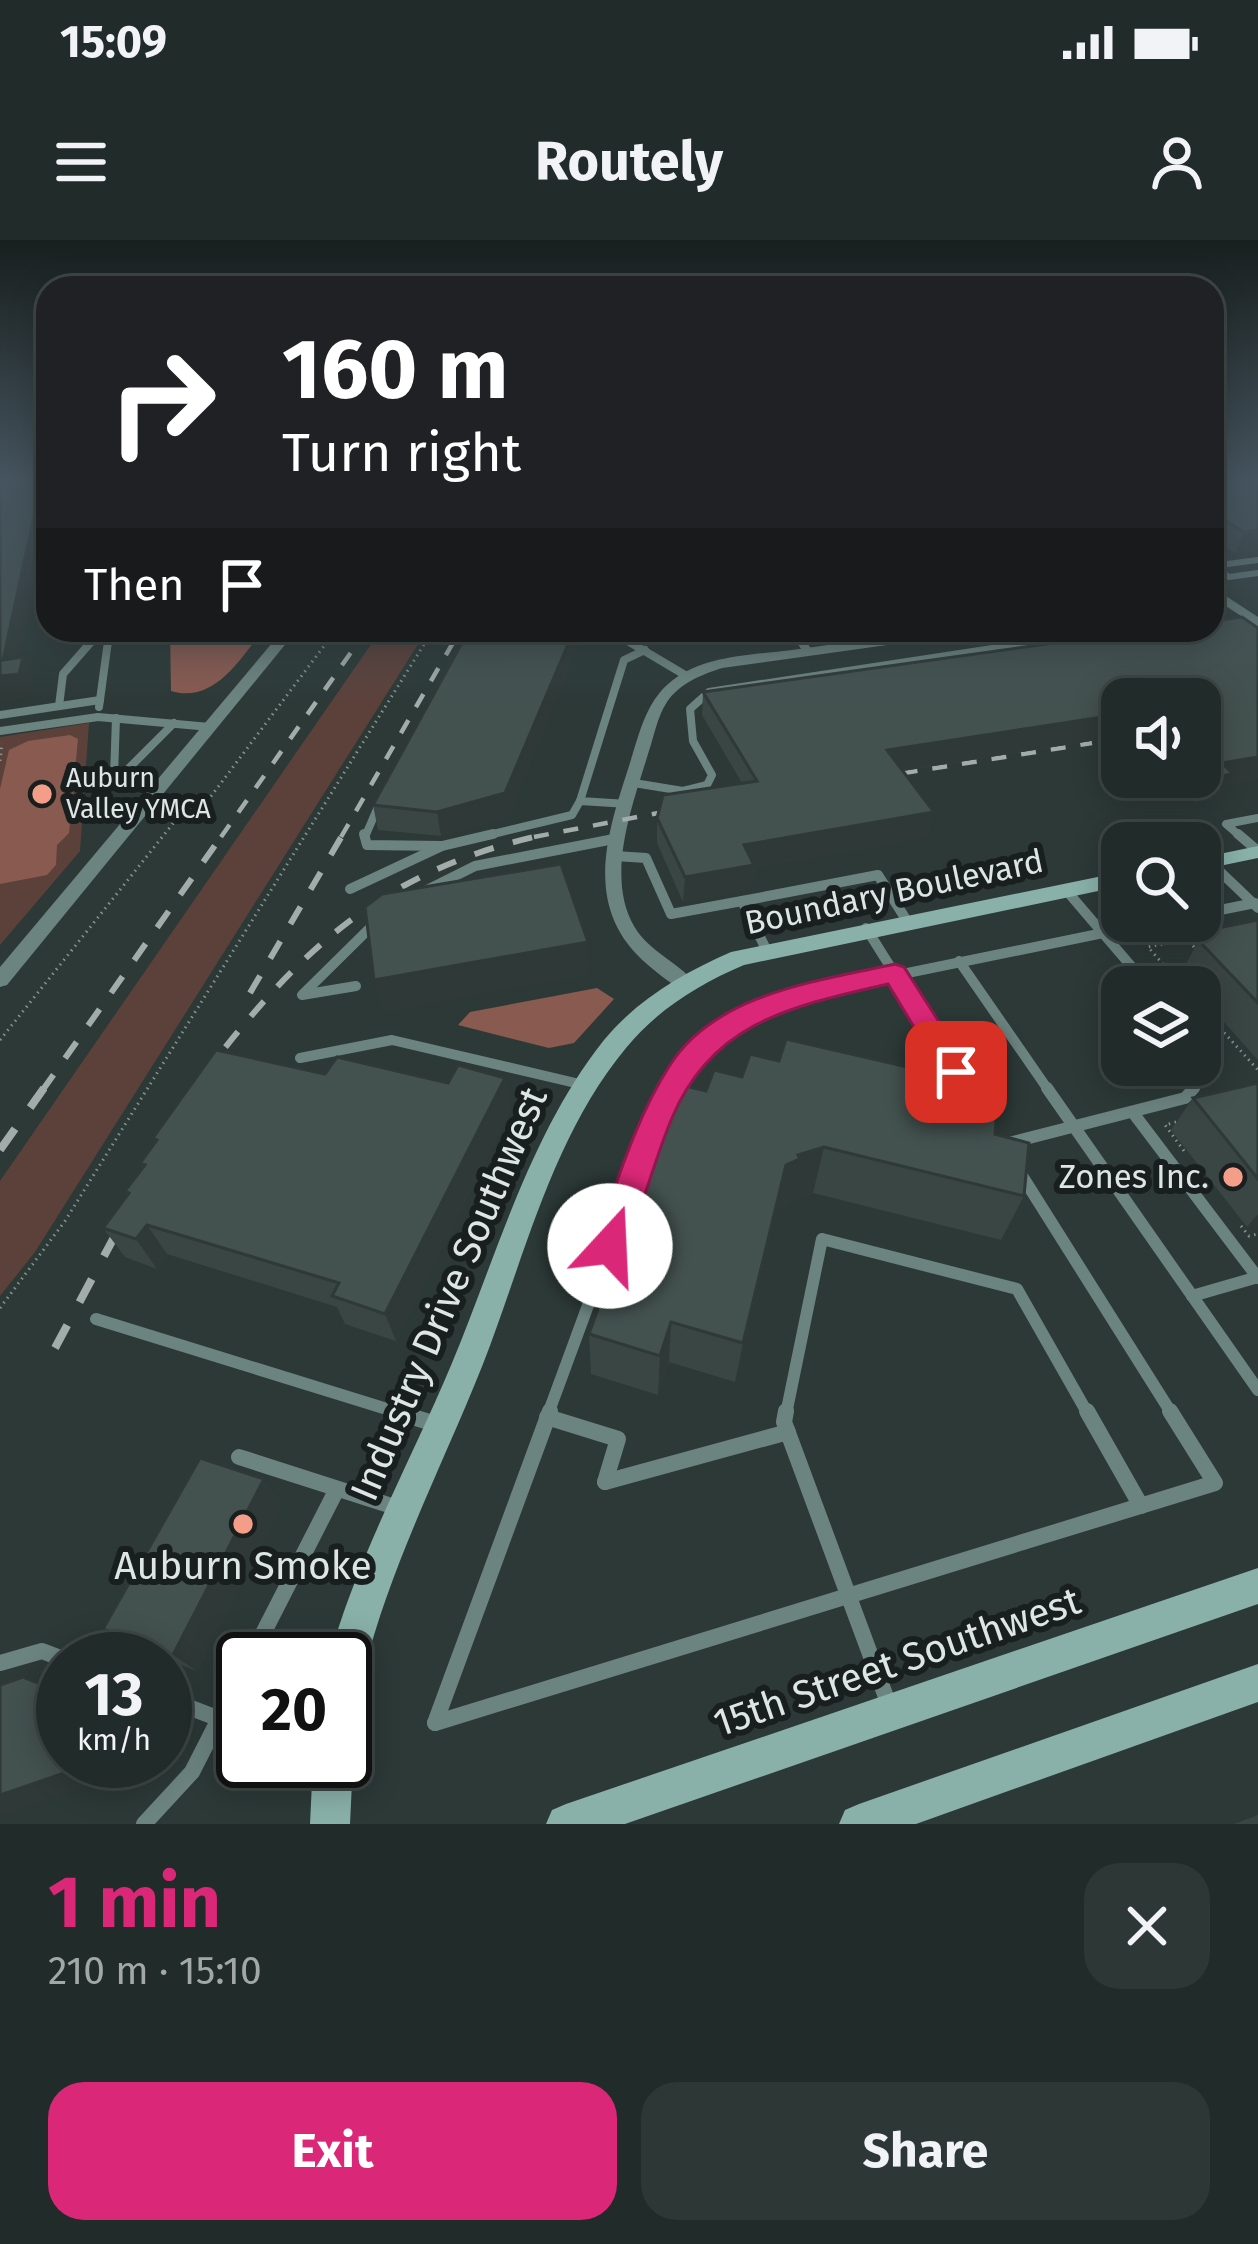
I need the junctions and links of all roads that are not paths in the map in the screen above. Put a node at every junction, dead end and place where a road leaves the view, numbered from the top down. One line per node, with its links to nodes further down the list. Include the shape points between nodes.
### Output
1 (1258, 560): 2 (lane)
2 (1224, 564)
3 (1258, 573): 4 (lane)
4 (1224, 574)
5 (1224, 601): 6 (street)
6 (1258, 623)
7 (94, 642): 21 (lane, via 63,674)
8 (105, 642): 20 (lane)
9 (280, 642): 26 (street)
10 (631, 642): 16 (lane)
11 (803, 642): 17 (lane)
12 (876, 642): 17 (street)
13 (996, 642): 15 (lane)
14 (1036, 642): 15 (lane)
15 (1001, 647): 18 (lane); 28 (lane, via 710,692 688,720 712,775 707,785 683,791)
16 (645, 650): 19 (lane); 30 (lane, via 624,660)
17 (808, 651): 19 (street)
18 (1058, 653)
19 (686, 675): 28 (street, via 655,708)
20 (100, 700): 21 (lane); 23 (lane)
21 (59, 706): 22 (lane)
22 (0, 715)
23 (98, 717): 24 (lane); 27 (lane)
24 (116, 718): 25 (lane); 25 (lane, via 114,776)
25 (174, 724): 26 (lane)
26 (210, 727): 55 (street)
27 (0, 731)
28 (634, 783): 31 (street)
29 (382, 798): 33 (lane, via 364,833 368,845)
30 (580, 801): 31 (lane); 33 (lane, via 572,815)
31 (628, 804): 34 (street)
32 (1258, 818): 35 (lane, via 1226,824)
33 (442, 847): 39 (lane)
34 (617, 847): 41 (lane, via 476,866); 42 (lane, via 646,858 670,914); 56 (street, via 611,889 624,927)
35 (1258, 852): 36 (street)
36 (1221, 860)
37 (1221, 876): 43 (lane)
38 (1101, 883): 40 (street, Boundary Boulevard)
39 (350, 889)
40 (1066, 890): 46 (street, Boundary Boulevard); 48 (lane)
41 (421, 893)
42 (742, 901): 46 (lane, via 878,875); 51 (lane)
43 (1256, 905): 44 (lane)
44 (1221, 911)
45 (388, 914): 57 (lane, via 302,995)
46 (907, 921): 47 (street, Boundary Boulevard)
47 (866, 928): 51 (street, Boundary Boulevard); 54 (lane)
48 (1101, 932)
49 (1101, 933): 52 (lane)
50 (1110, 942): 53 (lane)
51 (766, 949): 56 (street, Boundary Boulevard)
52 (958, 961): 54 (lane); 63 (lane)
53 (1131, 966)
54 (895, 974): 61 (lane); 70 (lane, via 772,1005 694,1053 657,1118)
55 (0, 979)
56 (685, 983): 59 (street, Industry Drive Southwest, via 624,1034)
57 (356, 986)
58 (300, 1058): 59 (lane, via 392,1040)
59 (587, 1086): 71 (street, Industry Drive Southwest)
60 (1195, 1086): 62 (lane, via 1189,1096)
61 (972, 1097)
62 (1134, 1114): 63 (lane); 66 (lane)
63 (1075, 1128): 65 (lane); 67 (lane)
64 (992, 1129): 65 (lane)
65 (1002, 1144): 75 (lane, via 1215,1483)
66 (1258, 1278): 67 (lane)
67 (1192, 1296): 69 (lane)
68 (96, 1319): 71 (lane)
69 (1258, 1390)
70 (547, 1418): 72 (lane, via 619,1439 605,1482); 78 (lane, via 435,1723)
71 (442, 1426): 76 (street, Industry Drive Southwest)
72 (788, 1432): 75 (lane, via 822,1239 1016,1289); 78 (lane)
73 (239, 1457): 74 (lane)
74 (337, 1489): 76 (lane); 79 (lane)
75 (1141, 1506): 78 (lane)
76 (406, 1510): 80 (street, Industry Drive Southwest)
77 (1258, 1586): 84 (street, 15th Street Southwest)
78 (848, 1596): 84 (lane)
79 (264, 1632)
80 (358, 1632)
81 (36, 1653): 82 (lane)
82 (0, 1664)
83 (1258, 1683): 90 (street)
84 (891, 1712): 89 (street, 15th Street Southwest)
85 (216, 1725): 87 (lane, via 192,1772)
86 (331, 1788): 88 (street)
87 (144, 1824)
88 (330, 1824)
89 (566, 1824)
90 (859, 1824)

